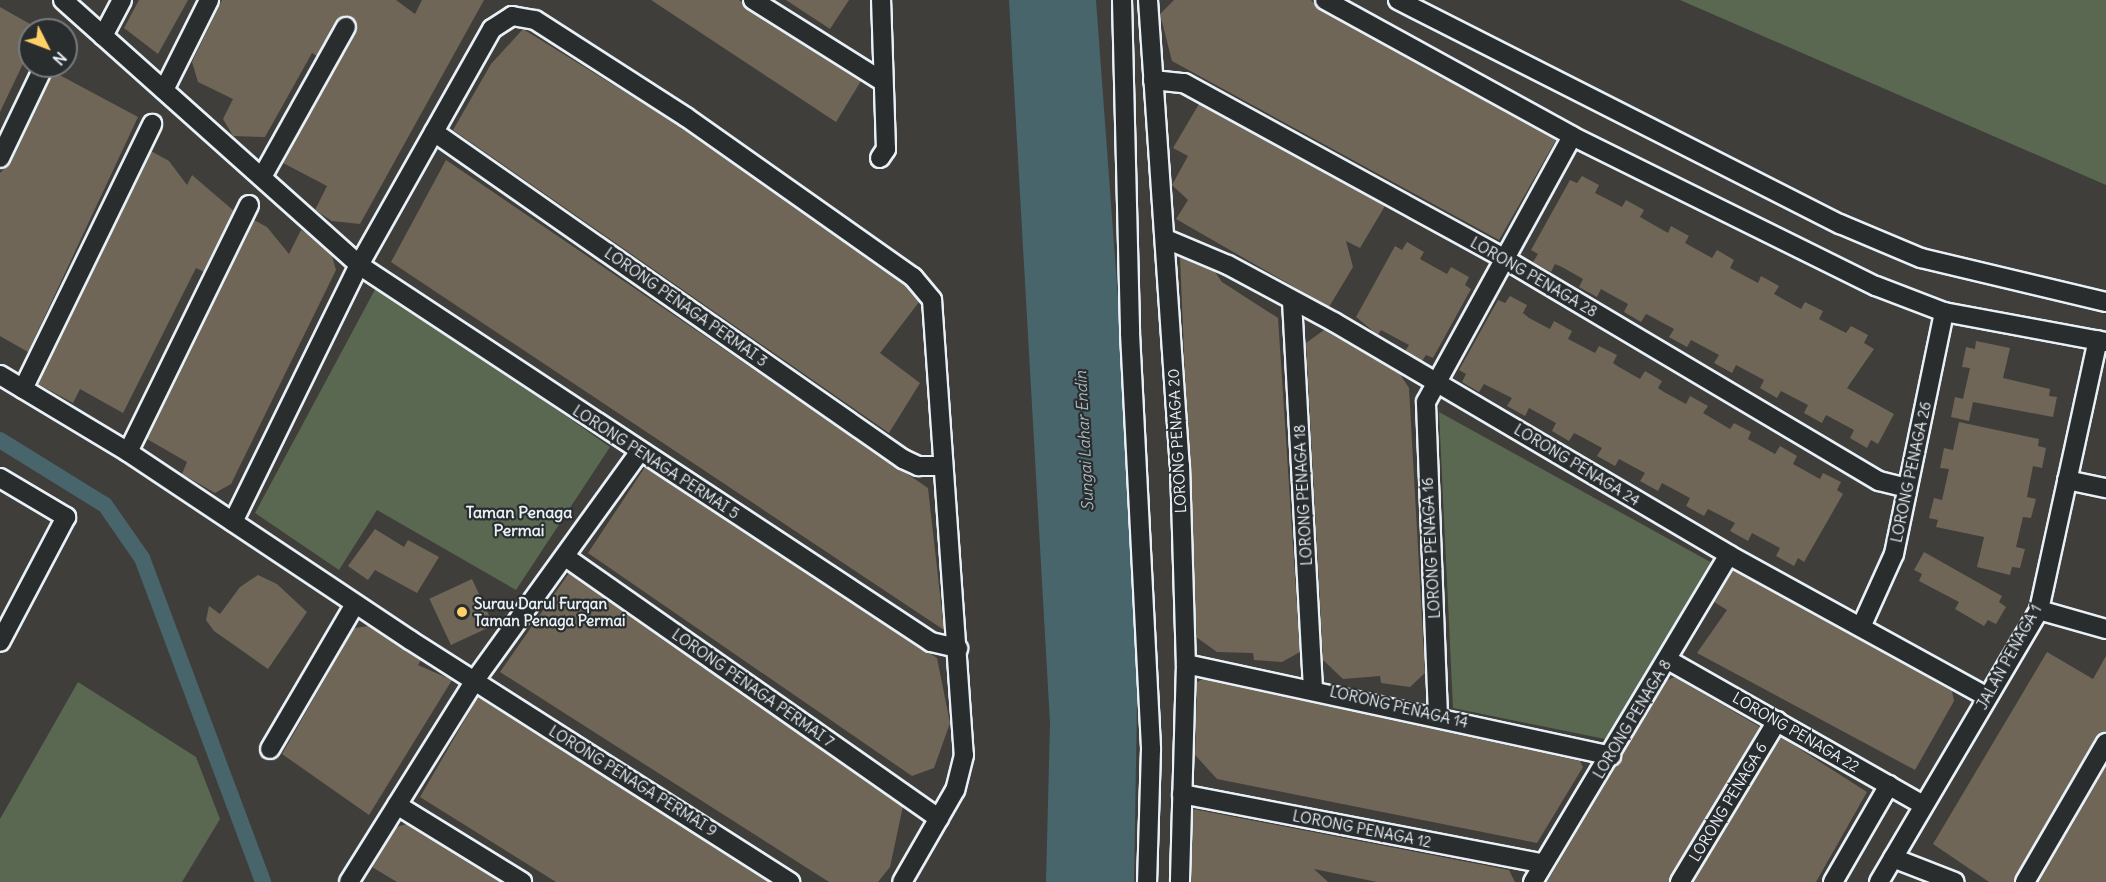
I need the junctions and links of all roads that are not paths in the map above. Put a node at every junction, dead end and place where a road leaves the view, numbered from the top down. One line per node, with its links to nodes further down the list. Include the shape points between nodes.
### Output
1 (63, 0): 11 (street, LORONG PENAGA PERMAI 5)
2 (122, 0): 11 (street)
3 (208, 0): 15 (street)
4 (753, 0): 14 (street)
5 (881, 0): 14 (street)
6 (1122, 0): 70 (street, via 1130,333 1151,749)
7 (1149, 0): 13 (street, LORONG PENAGA 20)
8 (1325, 0): 18 (street)
9 (1398, 0): 27 (street, via 1840,224 1921,258)
10 (346, 27): 21 (street)
11 (103, 36): 15 (street, LORONG PENAGA PERMAI 5)
12 (38, 78): 19 (street)
13 (1153, 80): 23 (street, LORONG PENAGA 20); 24 (street, LORONG PENAGA 28, via 1184,83)
14 (882, 81): 20 (street, via 886,148)
15 (164, 90): 21 (street, LORONG PENAGA PERMAI 5)
16 (152, 124): 32 (street)
17 (434, 132): 25 (street); 35 (street, LORONG PENAGA PERMAI 3, via 903,459 918,466); 35 (street, via 492,29 512,16 535,20 686,117 925,287 932,300)
18 (1572, 136): 24 (street, LORONG PENAGA 16); 28 (street, via 1742,223)
19 (0, 158)
20 (880, 158)
21 (262, 177): 25 (street, LORONG PENAGA PERMAI 5)
22 (249, 205): 34 (street)
23 (1166, 239): 26 (street, LORONG PENAGA 24, via 1228,265); 50 (street, LORONG PENAGA 20)
24 (1503, 258): 31 (street, LORONG PENAGA 16); 38 (street, LORONG PENAGA 28, via 1879,481)
25 (359, 265): 33 (street, LORONG PENAGA PERMAI 5); 40 (street)
26 (1292, 301): 31 (street, LORONG PENAGA 24); 52 (street, LORONG PENAGA 18)
27 (2106, 302)
28 (1944, 312): 29 (street); 38 (street, LORONG PENAGA 26)
29 (2102, 341): 37 (street, JALAN PENAGA 1)
30 (0, 375): 32 (street, LORONG PENAGA PERMAI 9)
31 (1436, 382): 41 (street, LORONG PENAGA 24); 54 (street, LORONG PENAGA 16, via 1425,417)
32 (23, 389): 34 (street, LORONG PENAGA PERMAI 9)
33 (640, 451): 42 (street); 48 (street, LORONG PENAGA PERMAI 5, via 931,642)
34 (128, 452): 40 (street, LORONG PENAGA PERMAI 9)
35 (943, 466): 48 (street)
36 (0, 478): 47 (street, via 66,517)
37 (2067, 480): 39 (street); 44 (street, JALAN PENAGA 1)
38 (1907, 488): 45 (street, LORONG PENAGA 26, via 1894,554)
39 (2106, 488)
40 (233, 522): 43 (street, LORONG PENAGA PERMAI 9)
41 (1729, 555): 45 (street, LORONG PENAGA 24); 49 (street, LORONG PENAGA 8)
42 (567, 558): 51 (street); 63 (street, LORONG PENAGA PERMAI 7)
43 (355, 604): 51 (street, LORONG PENAGA PERMAI 9); 57 (street)
44 (2039, 610): 46 (street); 53 (street, JALAN PENAGA 1)
45 (1861, 627): 53 (street, LORONG PENAGA 24)
46 (2106, 629)
47 (0, 642)
48 (958, 648): 63 (street, via 964,755)
49 (1668, 660): 55 (street, LORONG PENAGA 22); 58 (street, LORONG PENAGA 8)
50 (1186, 664): 52 (street, LORONG PENAGA 14); 60 (street, LORONG PENAGA 20)
51 (475, 680): 61 (street); 68 (street, LORONG PENAGA PERMAI 9)
52 (1313, 688): 54 (street, LORONG PENAGA 14)
53 (1987, 697): 62 (street, JALAN PENAGA 1)
54 (1438, 716): 58 (street, LORONG PENAGA 14)
55 (1777, 721): 59 (street, LORONG PENAGA 22); 73 (street, LORONG PENAGA 6)
56 (2106, 743): 77 (street)
57 (270, 749)
58 (1611, 756): 65 (street, LORONG PENAGA 8)
59 (1889, 785): 62 (street, LORONG PENAGA 22); 74 (street)
60 (1182, 794): 65 (street, LORONG PENAGA 12); 71 (street, LORONG PENAGA 20)
61 (397, 805): 66 (street); 67 (street)
62 (1923, 805): 64 (street, JALAN PENAGA 1)
63 (939, 818): 69 (street)
64 (1893, 858): 75 (street, JALAN PENAGA 1); 76 (street)
65 (1542, 863): 72 (street, LORONG PENAGA 8)
66 (349, 882)
67 (522, 882)
68 (790, 882)
69 (902, 882)
70 (1147, 882)
71 (1180, 882)
72 (1533, 882)
73 (1680, 882)
74 (1833, 882)
75 (1879, 882)
76 (1955, 882)
77 (2025, 882)

